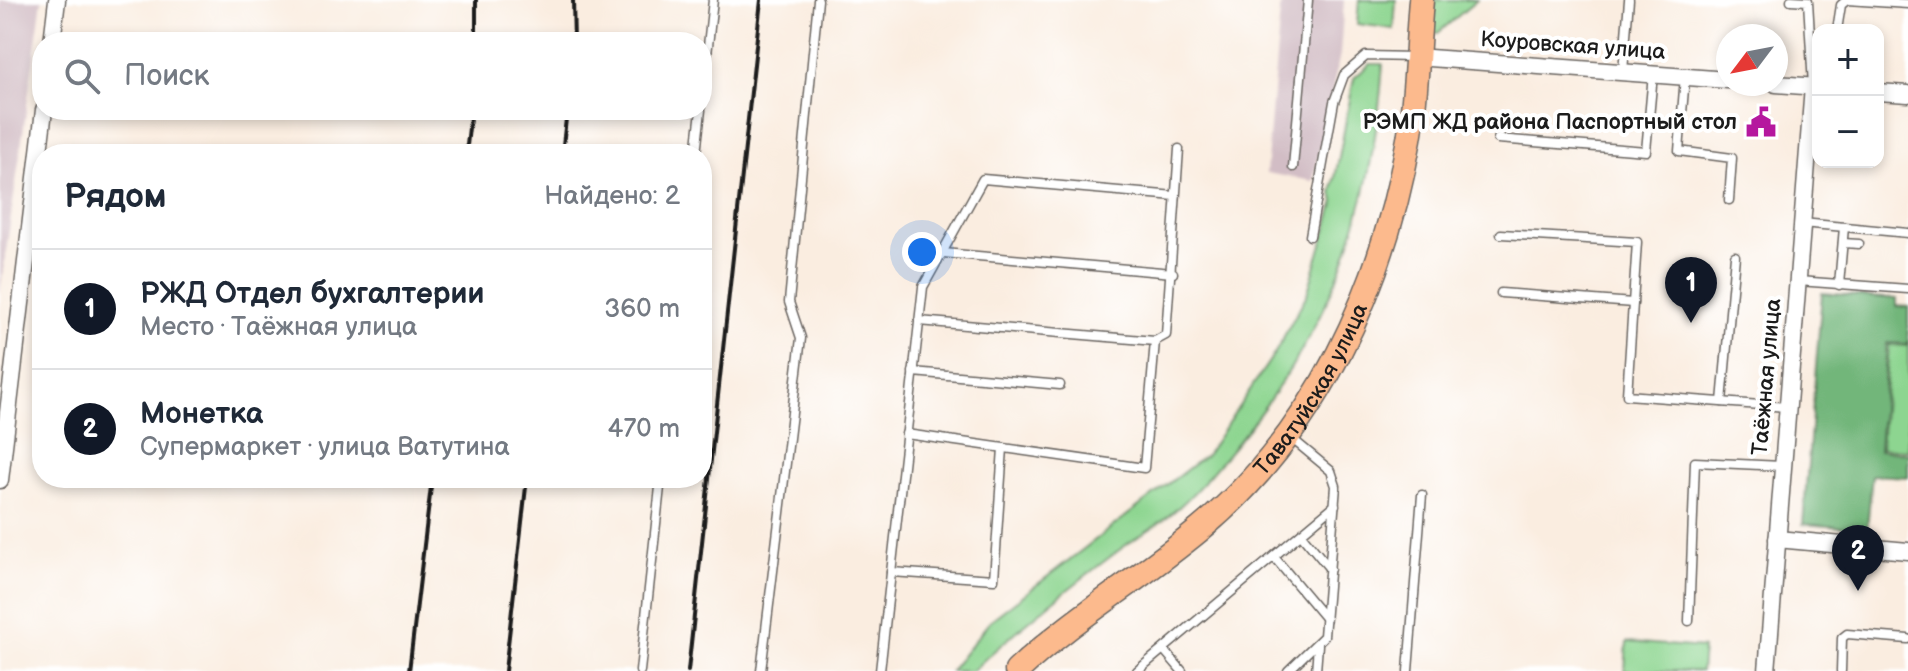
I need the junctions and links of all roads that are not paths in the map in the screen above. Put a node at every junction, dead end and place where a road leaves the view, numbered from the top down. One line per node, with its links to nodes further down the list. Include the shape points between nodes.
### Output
1 (57, 0): 12 (street)
2 (713, 0): 13 (lane)
3 (818, 0): 76 (lane, via 789,302 801,338)
4 (1308, 0): 31 (lane)
5 (1421, 0): 15 (main road, Таватуйская улица)
6 (1629, 0): 16 (lane)
7 (1791, 0): 8 (lane)
8 (1808, 1): 14 (lane)
9 (1841, 2): 10 (lane); 11 (lane)
10 (1908, 4)
11 (1838, 24)
12 (53, 32)
13 (709, 32)
14 (1812, 50)
15 (1416, 57): 16 (street, Коуровская улица); 39 (lane, via 1366,56 1344,75 1334,102); 57 (main road, Таватуйская улица, via 1409,137 1367,294 1333,366)
16 (1623, 71): 17 (street, Коуровская улица)
17 (1653, 73): 18 (street, Коуровская улица); 27 (lane, via 1646,151)
18 (1685, 75): 19 (street, Коуровская улица); 33 (lane, via 1679,151 1732,158)
19 (1716, 79)
20 (1788, 85): 21 (street)
21 (1812, 87)
22 (1884, 92): 23 (street)
23 (1908, 94)
24 (1814, 96): 35 (street, Таёжная улица)
25 (43, 120): 28 (street)
26 (700, 120): 29 (lane)
27 (1498, 139)
28 (40, 144)
29 (697, 144)
30 (1179, 149): 32 (lane)
31 (1293, 167)
32 (1175, 196): 42 (lane, via 983,179); 44 (lane)
33 (1729, 200)
34 (32, 211): 60 (street)
35 (1802, 223): 36 (lane); 45 (street, Таёжная улица)
36 (1844, 227): 37 (lane); 40 (lane)
37 (1908, 233)
38 (1501, 234): 49 (lane, via 1637,242)
39 (1310, 236)
40 (1843, 243): 41 (lane); 46 (lane)
41 (1859, 244)
42 (943, 253): 44 (lane); 50 (lane, via 923,287)
43 (1735, 256): 54 (lane)
44 (1173, 273): 51 (lane, via 1166,335)
45 (1798, 281): 46 (lane); 55 (street, Таёжная улица)
46 (1839, 285): 47 (lane)
47 (1908, 289)
48 (1501, 293): 49 (lane)
49 (1633, 303): 54 (lane, via 1627,395)
50 (919, 321): 51 (lane); 52 (lane)
51 (1155, 341): 58 (lane, via 1144,468)
52 (913, 372): 53 (lane); 56 (lane)
53 (1060, 385)
54 (1722, 402): 55 (lane)
55 (1787, 407): 59 (street, Таёжная улица)
56 (906, 434): 58 (lane); 69 (lane)
57 (1288, 436): 63 (lane, via 1333,474); 78 (main road, Таватуйская улица, via 1200,529)
58 (1003, 448): 69 (lane, via 994,579)
59 (1782, 466): 65 (street, Таёжная улица); 71 (lane, via 1695,462)
60 (0, 480)
61 (660, 488): 75 (lane)
62 (1422, 495): 83 (lane)
63 (1335, 505): 64 (lane); 68 (lane)
64 (1301, 534): 67 (lane); 68 (lane)
65 (1777, 539): 66 (street); 84 (street, Таёжная улица)
66 (1908, 551)
67 (1274, 557): 70 (lane); 74 (lane)
68 (1330, 569): 70 (lane)
69 (891, 572): 77 (lane)
70 (1326, 619): 73 (lane)
71 (1689, 621)
72 (1908, 639): 85 (lane, via 1847,634 1842,638)
73 (1318, 645): 81 (lane); 82 (lane)
74 (1164, 650): 79 (lane); 80 (lane)
75 (640, 671)
76 (761, 671)
77 (880, 671)
78 (1017, 671)
79 (1137, 671)
80 (1182, 671)
81 (1288, 671)
82 (1316, 671)
83 (1408, 671)
84 (1767, 671)
85 (1841, 671)

